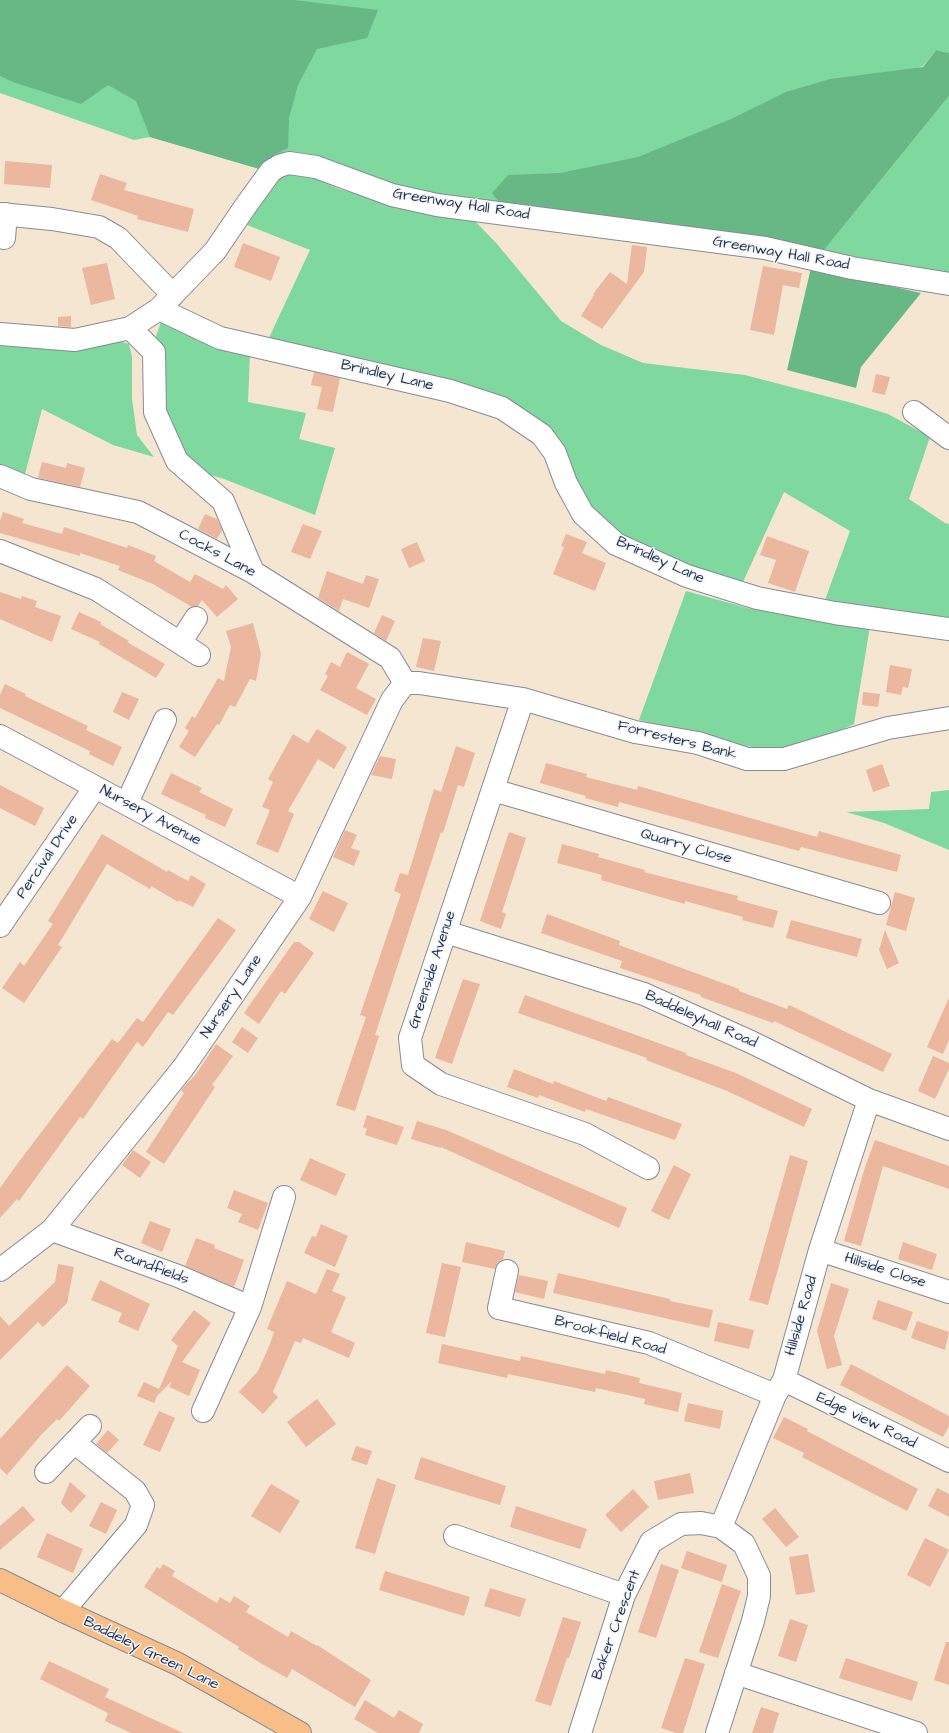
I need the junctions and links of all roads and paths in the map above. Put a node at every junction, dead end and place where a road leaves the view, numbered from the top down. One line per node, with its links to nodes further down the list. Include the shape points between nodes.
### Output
1 (3, 214): 2 (street); 4 (street, via 99,227 118,238)
2 (4, 238)
3 (949, 284): 4 (street, Greenway Hall Road, via 852,268 765,248 437,205 392,196 316,167 289,163 272,171 216,251)
4 (166, 302): 5 (street, Greenway Hall Road); 13 (street, Brindley Lane, via 220,338 450,391 502,408 542,435 555,453 566,483 583,514 616,544 687,576 757,598 835,613)
5 (130, 328): 6 (street, Greenway Hall Road, via 75,340); 11 (street, via 154,352 155,412 177,461 223,500)
6 (0, 334)
7 (914, 412): 8 (street)
8 (949, 438)
9 (0, 476): 11 (street, Cocks Lane, via 31,489 138,512)
10 (0, 551): 14 (street, via 96,589)
11 (253, 572): 16 (street, Cocks Lane, via 390,658)
12 (196, 618): 14 (street)
13 (949, 629)
14 (180, 643): 15 (street)
15 (199, 655)
16 (405, 683): 17 (street, Forresters Bank, via 419,682); 24 (street, Nursery Lane, via 392,700)
17 (523, 699): 18 (street, Forresters Bank, via 635,732 698,743 747,759 784,759 888,728); 22 (street, Greenside Avenue)
18 (949, 718)
19 (164, 720): 23 (street)
20 (0, 736): 21 (street, Nursery Avenue)
21 (95, 787): 23 (street, Nursery Avenue); 26 (street, Percival Drive)
22 (493, 790): 25 (street, Quarry Close); 27 (street, Greenside Avenue)
23 (127, 803): 24 (street, Nursery Avenue)
24 (300, 897): 32 (street, Nursery Lane, via 183,1068)
25 (880, 904)
26 (0, 926)
27 (446, 932): 28 (street, Baddeleyhall Road, via 644,994 751,1042); 30 (street, Greenside Avenue, via 410,1038 413,1065 441,1084 585,1134)
28 (869, 1100): 29 (street, Baddeleyhall Road); 33 (street, Hillside Road)
29 (949, 1129)
30 (648, 1168)
31 (284, 1197): 37 (street)
32 (52, 1230): 34 (street, Nursery Lane); 37 (street, Roundfields, via 178,1276)
33 (820, 1250): 36 (street, Hillside Close); 38 (street, Hillside Road)
34 (0, 1270)
35 (507, 1272): 38 (street, Brookfield Road, via 500,1308 649,1343)
36 (949, 1292)
37 (250, 1307): 39 (street)
38 (779, 1388): 42 (street, Edge view Road); 44 (street, Hillside Road)
39 (204, 1411)
40 (90, 1426): 41 (street)
41 (75, 1443): 43 (street); 48 (street, via 135,1491 143,1505 136,1525)
42 (949, 1461)
43 (46, 1472)
44 (721, 1527): 47 (street, Baker Crescent, via 701,1523 681,1524 651,1542); 49 (street, Baker Crescent, via 744,1544 759,1576 758,1602)
45 (455, 1536): 47 (street)
46 (0, 1580): 48 (main road, Baddeley Green Lane)
47 (624, 1596): 51 (street, Baker Crescent)
48 (63, 1611): 50 (main road, Baddeley Green Lane, via 178,1664)
49 (736, 1674): 52 (street, Baker Crescent); 53 (street)
50 (300, 1733)
51 (580, 1733)
52 (717, 1733)
53 (916, 1733)

